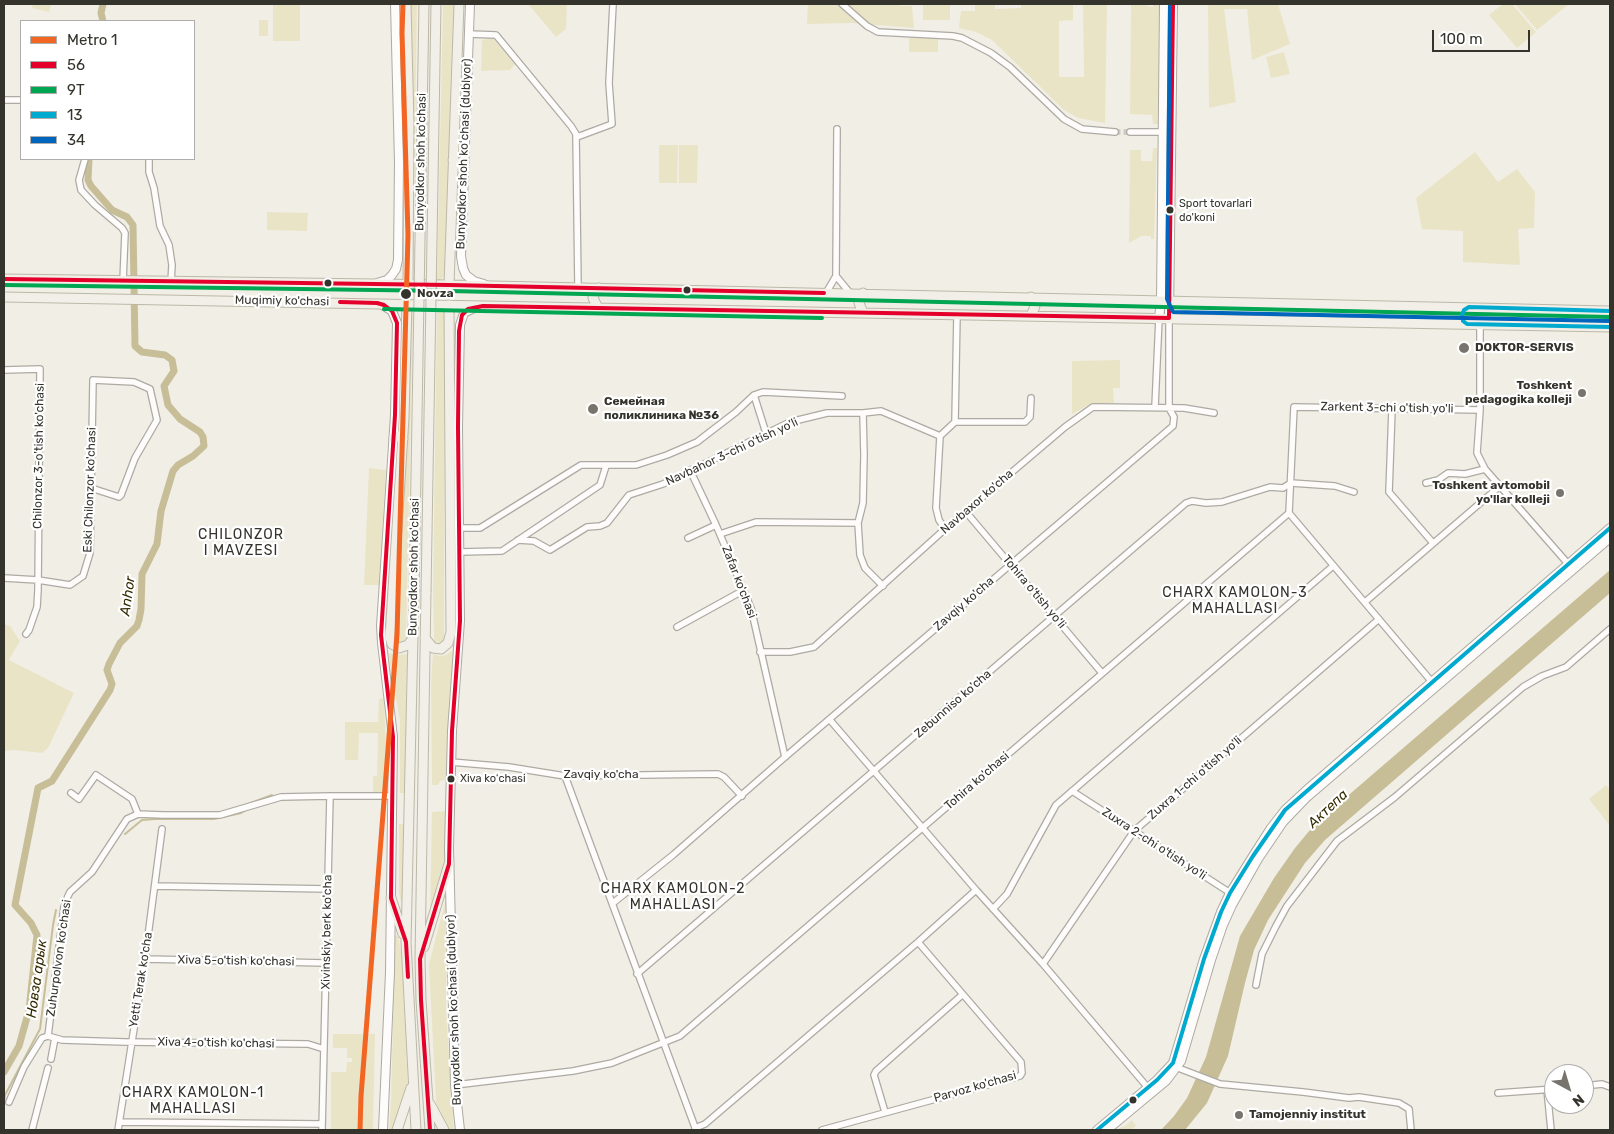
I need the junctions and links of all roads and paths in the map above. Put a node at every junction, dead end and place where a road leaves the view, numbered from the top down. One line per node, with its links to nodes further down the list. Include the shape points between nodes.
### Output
1 (395, 4): 27 (street, via 398,260 391,277)
2 (406, 4): 28 (main road)
3 (424, 4): 104 (main road, Bunyodkor shoh ko'chasi, bridge)
4 (436, 4): 105 (main road, Bunyodkor shoh ko'chasi, bridge)
5 (459, 4): 21 (main road)
6 (470, 4): 11 (street, Bunyodkor shoh koʻchasi (dublyor))
7 (612, 4): 18 (street, via 609,83 612,124)
8 (842, 4): 15 (street, via 878,32 962,38 1005,63 1064,119 1082,130)
9 (1164, 4): 17 (street)
10 (1172, 4): 17 (street)
11 (469, 34): 18 (street, via 496,35 571,126); 22 (street, Bunyodkor shoh koʻchasi (dublyor))
12 (4, 100): 13 (street)
13 (20, 100)
14 (838, 129): 23 (street)
15 (1115, 132)
16 (1130, 132): 17 (street)
17 (1167, 132): 38 (street)
18 (577, 138): 31 (street)
19 (85, 160): 25 (street, via 79,180 81,190 125,233)
20 (149, 160): 26 (street, via 160,226 169,245)
21 (453, 160): 22 (main road, via 458,164); 29 (main road)
22 (464, 161): 30 (street, Bunyodkor shoh koʻchasi (dublyor), via 463,268 471,279)
23 (836, 276): 33 (street); 34 (street)
24 (4, 279): 25 (main road, Muqimiy ko'chasi)
25 (125, 281): 26 (main road, Muqimiy ko'chasi)
26 (171, 282): 27 (main road, Muqimiy ko'chasi)
27 (372, 284): 28 (main road, Muqimiy ko'chasi)
28 (408, 284): 29 (main road, Muqimiy ko'chasi)
29 (450, 285): 30 (main road, Muqimiy ko'chasi)
30 (491, 286): 31 (main road, Muqimiy ko'chasi)
31 (578, 288): 32 (main road, Muqimiy ko'chasi)
32 (599, 288): 33 (main road, Muqimiy ko'chasi); 45 (main road, via 594,298)
33 (826, 293): 34 (main road, Muqimiy ko'chasi)
34 (850, 293): 35 (main road, Muqimiy ko'chasi)
35 (863, 293): 37 (main road, Muqimiy ko'chasi); 47 (main road, via 859,303)
36 (4, 297): 39 (main road, Muqimiy ko'chasi)
37 (1031, 297): 38 (main road, Muqimiy ko'chasi); 49 (main road, via 1035,306)
38 (1165, 300): 40 (main road, Muqimiy ko'chasi); 50 (street); 51 (street)
39 (377, 303): 41 (main road, Muqimiy ko'chasi); 69 (street, via 390,308 397,323)
40 (1302, 303): 44 (main road, Muqimiy ko'chasi); 52 (main road)
41 (407, 304): 42 (main road, Muqimiy ko'chasi); 69 (main road)
42 (449, 305): 43 (main road, Muqimiy ko'chasi); 105 (main road, via 451,632 448,643 441,649 433,648)
43 (483, 306): 45 (main road, Muqimiy ko'chasi); 82 (street, Bunyodkor shoh koʻchasi (dublyor), via 465,311 460,325)
44 (1469, 307): 46 (main road, Muqimiy ko'chasi); 53 (main road, via 1462,315)
45 (598, 308): 47 (main road, Muqimiy ko'chasi)
46 (1610, 311)
47 (863, 313): 48 (main road, Muqimiy ko'chasi)
48 (957, 314): 49 (main road, Muqimiy ko'chasi); 66 (street)
49 (1031, 316): 50 (main road, Muqimiy ko'chasi)
50 (1159, 318): 51 (main road, Muqimiy ko'chasi); 60 (street)
51 (1169, 318): 52 (main road, Muqimiy ko'chasi); 61 (street)
52 (1302, 320): 53 (main road, Muqimiy ko'chasi)
53 (1467, 324): 54 (main road, Muqimiy ko'chasi)
54 (1480, 324): 55 (main road, Muqimiy ko'chasi); 63 (street)
55 (1610, 327)
56 (4, 370): 95 (street, Chilonzor 3-o'tish ko'chasi, via 40,369)
57 (754, 395): 58 (street, via 763,392); 67 (street); 70 (street, via 697,442 636,465)
58 (842, 396)
59 (1031, 398): 66 (street, via 1030,417 1025,422)
60 (1154, 407): 61 (street, Navbaxor ko'cha); 78 (street, Navbaxor ko'cha, via 1092,407)
61 (1169, 408): 64 (street, Navbaxor ko'cha); 91 (street, Zavqiy ko'cha, via 1174,416 1172,426)
62 (1392, 409): 63 (street, Zarkent 3-chi o'tish yo'li); 73 (street, Zarkent 3-chi o'tish yo'li, via 1294,407); 89 (street, via 1389,492)
63 (1480, 410): 71 (street, via 1477,453)
64 (1214, 412)
65 (863, 413): 67 (street, Navbahor 3-chi o'tish yo'li, via 819,415 790,422); 68 (street, Navbahor 3-chi o'tish yo'li, via 887,412); 80 (street, via 863,503)
66 (955, 422): 68 (street)
67 (766, 433): 72 (street, Navbahor 3-chi o'tish yo'li)
68 (940, 436): 84 (street, via 936,508)
69 (398, 438): 104 (main road, via 390,641 399,648 408,645); 117 (street, via 381,626 393,737)
70 (606, 466): 82 (street, via 581,465 480,528); 88 (street, via 600,485)
71 (1486, 469): 74 (street, via 1465,474 1448,473); 75 (street)
72 (690, 470): 81 (street, Zafar ko'chasi); 88 (street, Navbahor 3-chi o'tish yo'li, via 663,484 629,495 604,525 587,527 550,550 534,541)
73 (1291, 483): 77 (street, Zebunniso ko'cha, via 1335,486); 79 (street); 99 (street, Zebunniso ko'cha, via 1283,488 1270,488 1222,502 1186,503)
74 (1426, 483)
75 (1500, 486): 89 (street); 93 (street)
76 (91, 488): 76 (street, Eski Chilonzor ko'chasi, via 119,497 135,458 157,420 150,390 134,382 93,380); 95 (street, Eski Chilonzor ko'chasi, via 90,553 82,576 70,586)
77 (1354, 492)
78 (966, 512): 84 (street, Navbaxor ko'cha); 91 (street, Tohira o'tish yo'li)
79 (1289, 513): 92 (street); 107 (street, Tohira ko'chasi)
80 (858, 524): 85 (street, via 756,522); 96 (street, via 862,561)
81 (716, 525): 85 (street, Zafar ko'chasi); 86 (street)
82 (459, 528): 90 (street, Bunyodkor shoh koʻchasi (dublyor))
83 (1610, 528): 93 (street)
84 (946, 529): 96 (street, Navbaxor ko'cha)
85 (720, 534): 97 (street, Zafar ko'chasi)
86 (688, 538)
87 (1610, 538): 93 (street)
88 (518, 540): 90 (street, via 502,551)
89 (1433, 543): 98 (street)
90 (460, 552): 111 (street, Bunyodkor shoh koʻchasi (dublyor), via 459,641)
91 (1010, 565): 99 (street, Tohira o'tish yo'li); 109 (street, Zavqiy ko'cha)
92 (1333, 566): 98 (street); 114 (street)
93 (1571, 567): 108 (street); 127 (street, via 1298,805)
94 (4, 578): 95 (street, Eski Chilonzor ko'chasi)
95 (38, 580): 103 (street, via 37,607)
96 (883, 586): 106 (street, Navbaxor ko'cha, via 814,646 790,652)
97 (744, 590): 101 (street); 106 (street, Zafar ko'chasi)
98 (1365, 602): 100 (street)
99 (1055, 616): 107 (street, Tohira o'tish yo'li); 112 (street, Zebunniso ko'cha)
100 (1379, 619): 108 (street); 122 (street, Zuxra 1-chi o'tish yo'li)
101 (677, 627)
102 (1610, 629): 138 (street, via 1566,667 1524,687 1395,797 1337,841 1287,906 1262,954)
103 (26, 634)
104 (413, 638): 131 (main road, Bunyodkor shoh ko'chasi)
105 (425, 638): 134 (main road, Bunyodkor shoh ko'chasi)
106 (760, 652): 110 (street, Zafar ko'chasi)
107 (1102, 673): 120 (street, Tohira ko'chasi)
108 (1432, 682): 127 (street, via 1293,802 1265,837)
109 (830, 720): 110 (street, Zavqiy ko'cha); 112 (street)
110 (786, 757): 118 (street, Zavqiy ko'cha)
111 (451, 762): 113 (street, Zavqiy ko'cha, via 509,766); 123 (street, Bunyodkor shoh koʻchasi (dublyor))
112 (875, 771): 120 (street); 137 (street, Zebunniso ko'cha)
113 (565, 776): 118 (street, Zavqiy ko'cha, via 718,774); 129 (street)
114 (1072, 790): 122 (street, Zuxra 2-chi o'tish yo'li); 130 (street, via 1056,806 1006,894)
115 (71, 794): 119 (street, via 79,799 96,775 132,800)
116 (330, 796): 117 (street); 119 (street, via 281,798 230,813 210,815); 125 (street, Xivinskiy berk ko'cha)
117 (392, 796): 128 (street)
118 (742, 796): 129 (street, Zavqiy ko'cha)
119 (138, 814): 140 (street, Zuhurpolvon ko'chasi, via 126,819 92,872 68,896)
120 (923, 827): 126 (street); 143 (street, Tohira ko'chasi, via 680,1036)
121 (162, 829): 124 (street, Yetti Terak ko'cha)
122 (1134, 831): 127 (street, Zuxra 2-chi o'tish yo'li); 136 (street, Zuxra 1-chi o'tish yo'li)
123 (449, 864): 134 (main road); 149 (street, Bunyodkor shoh koʻchasi (dublyor))
124 (155, 886): 125 (street); 133 (street, Yetti Terak ko'cha)
125 (329, 889): 135 (street, Xivinskiy berk ko'cha)
126 (976, 890): 130 (street); 132 (street)
127 (1233, 895): 146 (street, via 1213,933)
128 (391, 898): 131 (main road); 164 (street)
129 (613, 903): 137 (street)
130 (993, 909): 136 (street)
131 (406, 942): 148 (main road, Bunyodkor shoh ko'chasi)
132 (918, 942): 139 (street, Parvoz ko'chasi); 161 (street, via 705,1124)
133 (145, 959): 135 (street, Xiva 5-o'tish ko'chasi); 142 (street, Yetti Terak ko'cha)
134 (420, 959): 155 (main road, Bunyodkor shoh ko'chasi)
135 (326, 963): 144 (street, Xivinskiy berk ko'cha)
136 (1043, 964): 153 (street)
137 (637, 974): 143 (street)
138 (1256, 985)
139 (962, 995): 157 (street, via 874,1074); 157 (street, Parvoz ko'chasi, via 1021,1062 1022,1073)
140 (48, 1036): 141 (street, Xiva 4-o'tish ko'chasi); 156 (street, via 42,1038 24,1066)
141 (55, 1038): 142 (street, Xiva 4-o'tish ko'chasi); 145 (street)
142 (131, 1042): 144 (street, Xiva 4-o'tish ko'chasi, via 308,1044); 159 (street, Yetti Terak ko'cha)
143 (663, 1044): 149 (street, Tohira ko'chasi, via 623,1060 573,1071); 161 (street)
144 (324, 1049): 160 (street, Xivinskiy berk ko'cha)
145 (50, 1058)
146 (1174, 1066): 153 (street); 173 (street, via 1223,1084 1399,1103 1409,1109)
147 (48, 1068): 162 (street)
148 (413, 1083): 165 (main road); 166 (main road, Bunyodkor shoh ko'chasi)
149 (455, 1085): 169 (street, Bunyodkor shoh koʻchasi (dublyor))
150 (1594, 1085): 151 (street)
151 (1610, 1087)
152 (1544, 1089): 154 (street)
153 (1150, 1090): 171 (street); 172 (street)
154 (1498, 1093)
155 (428, 1101): 167 (main road, Bunyodkor shoh ko'chasi); 168 (main road)
156 (9, 1102)
157 (885, 1112): 170 (street, Parvoz ko'chasi)
158 (1549, 1114): 174 (street)
159 (120, 1122): 160 (street); 163 (street, Yetti Terak ko'cha)
160 (322, 1127)
161 (695, 1129)
162 (32, 1130)
163 (118, 1130)
164 (383, 1130)
165 (397, 1130)
166 (416, 1130)
167 (430, 1130)
168 (444, 1130)
169 (460, 1130)
170 (822, 1130)
171 (1097, 1130)
172 (1107, 1130)
173 (1411, 1130)
174 (1551, 1130)

